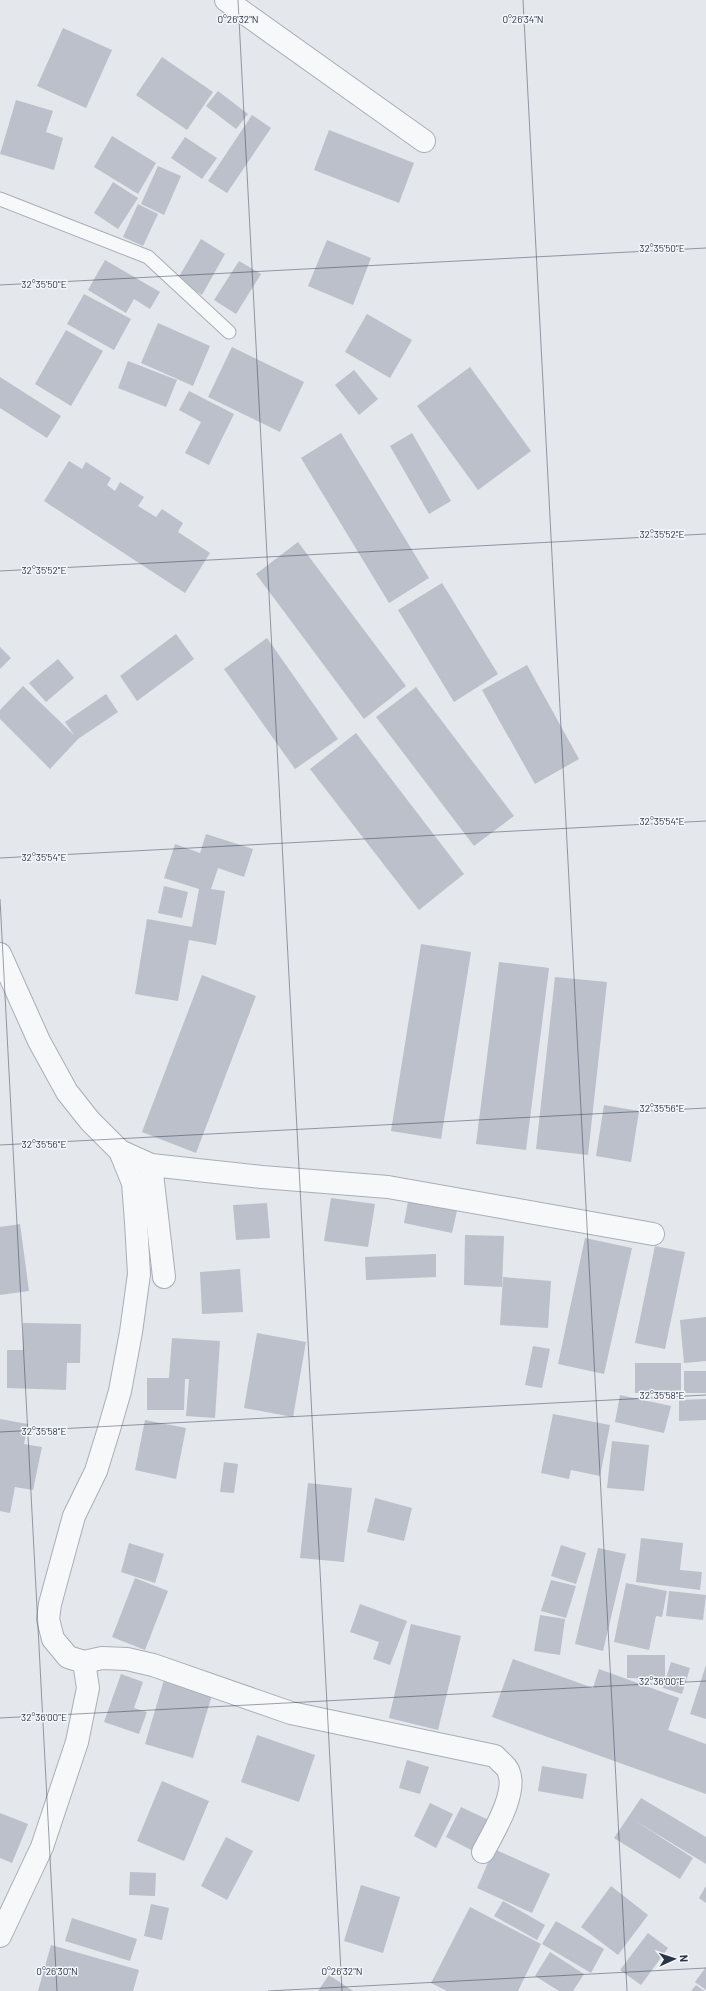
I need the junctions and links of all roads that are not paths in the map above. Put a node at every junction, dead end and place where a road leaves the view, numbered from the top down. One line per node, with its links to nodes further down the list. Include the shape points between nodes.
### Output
1 (226, 0): 2 (street)
2 (424, 142)
3 (0, 200): 4 (lane, via 148,257)
4 (229, 332)
5 (0, 954): 6 (street, via 39,1041 67,1092)
6 (120, 1152): 7 (street); 10 (street, via 134,1183 139,1274 131,1332 116,1406 96,1471 74,1516 48,1619 53,1639 68,1657)
7 (151, 1165): 8 (street, via 388,1187); 9 (street)
8 (653, 1234)
9 (164, 1277)
10 (84, 1662): 11 (street, via 102,1658 153,1665 292,1713 495,1756 509,1772 510,1790 502,1814); 12 (street, via 88,1688 77,1742 42,1847)
11 (483, 1852)
12 (0, 1936)

